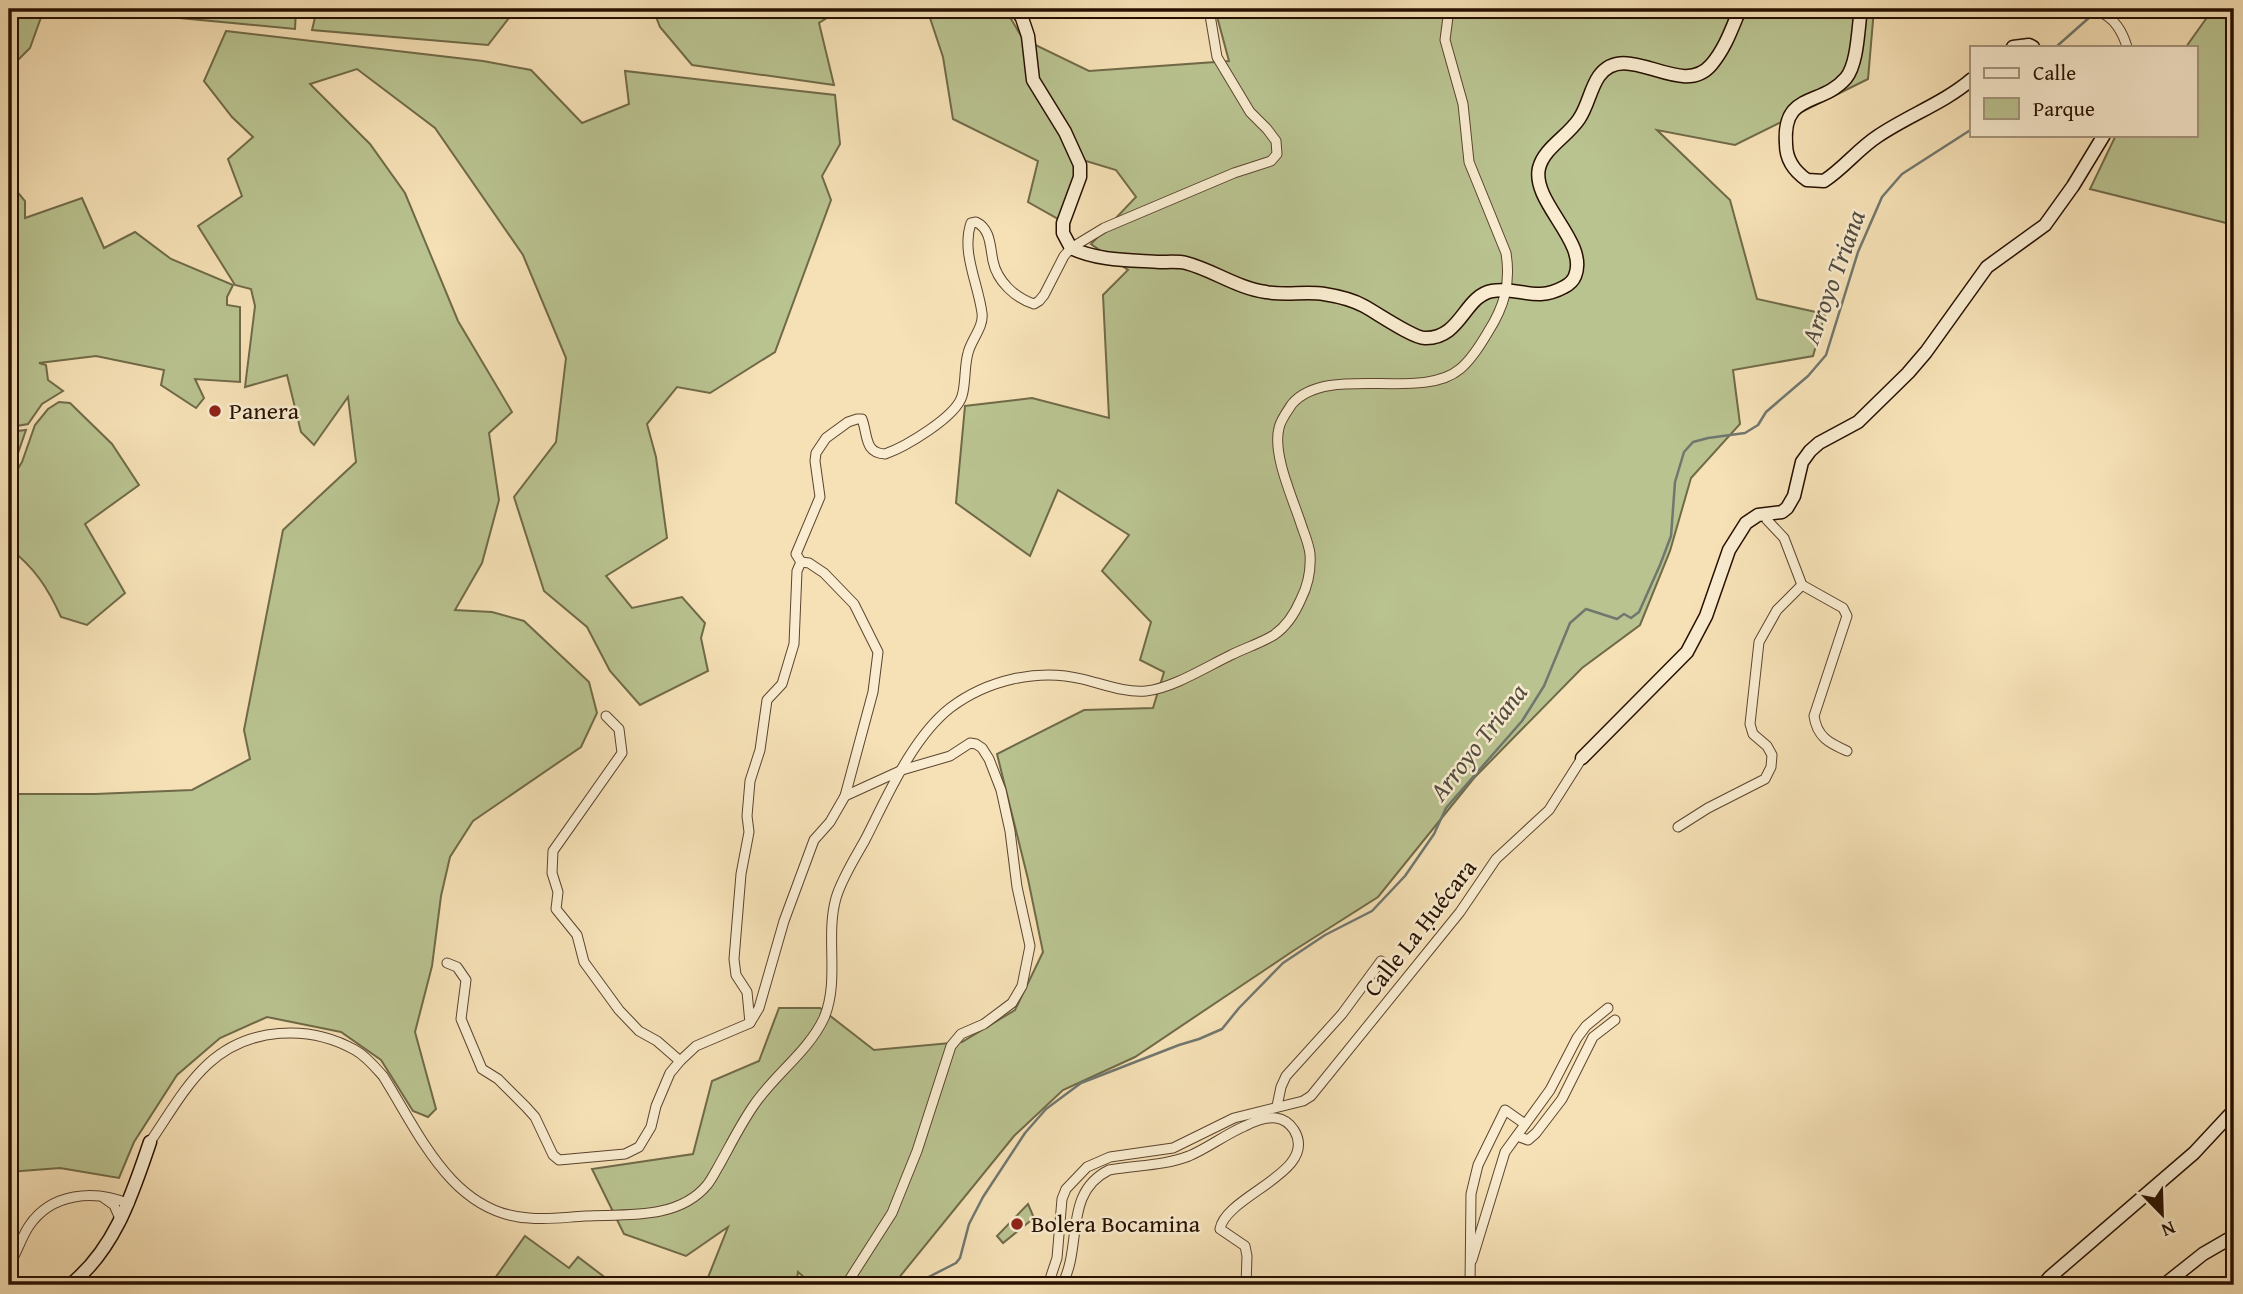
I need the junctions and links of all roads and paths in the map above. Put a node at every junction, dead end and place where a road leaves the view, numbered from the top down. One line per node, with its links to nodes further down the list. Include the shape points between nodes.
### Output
1 (1016, 9): 10 (street, via 1027,36 1033,80 1080,165 1063,223)
2 (1209, 9): 10 (street, via 1217,57 1250,112 1276,141 1277,154 1271,161 1104,228)
3 (1449, 9): 11 (street, via 1445,40 1463,104 1465,143 1506,253)
4 (1740, 9): 11 (street, via 1724,47 1700,74 1685,77 1617,63 1597,78 1578,121 1539,168 1540,189 1573,245 1575,276 1554,293)
5 (1861, 9): 8 (street, via 1853,67 1831,90 1795,107 1784,128 1786,154 1807,180 1824,181 1877,136)
6 (2084, 10): 7 (street, via 2110,18)
7 (2127, 46)
8 (1970, 81)
9 (2104, 136): 12 (street, via 2045,225 1987,267 1908,373 1857,422 1810,451 1787,508)
10 (1071, 248): 11 (street, via 1115,259 1186,263 1267,293 1324,293 1361,304 1422,338 1451,330 1487,292); 13 (street, via 1040,302 1034,304 1008,289 993,263 984,227 971,223 967,251 982,316 968,353 958,404 937,424 885,454 871,450 862,419 848,422 820,444 815,461 820,497 796,554)
11 (1507, 291): 18 (street, via 1501,312 1459,371 1434,381 1312,388 1294,402 1279,426 1278,451 1310,552 1308,585 1293,617 1273,635 1163,687 1142,692 1046,674 980,689 948,710 921,739)
12 (1765, 514): 14 (street, via 1784,538); 17 (street, via 1746,523 1734,541 1687,652)
13 (801, 562): 19 (street, via 824,573 854,604 878,652 873,692); 25 (street, via 792,656 782,684 767,700 760,751 750,781 734,959 736,975 747,992)
14 (1802, 586): 16 (street, via 1843,608 1847,616 1814,716 1815,728 1828,743); 20 (street, via 1777,610 1759,642 1751,724 1753,734 1772,755 1765,779)
15 (606, 716): 26 (street, via 619,729 622,753 553,851 556,909 577,935 584,962 620,1010 639,1031)
16 (1847, 751)
17 (1582, 758): 27 (street, Calle La Ḥuécara, via 1549,810 1496,859 1460,912 1319,1087 1303,1101)
18 (902, 770): 19 (street); 31 (street, via 836,897 832,990 824,1017 806,1046 754,1105 707,1186 682,1205 656,1213 530,1219 482,1205 439,1167 371,1063 355,1050 298,1032 264,1034 233,1046 209,1063); 41 (street, via 950,756 970,743 982,748 1001,790 1030,946 1022,986 1012,1003 951,1045 892,1213)
19 (845, 796): 25 (street, via 814,841 784,921 760,1008)
20 (1678, 827)
21 (1381, 961): 27 (street, Calle La Ḥuécara, via 1342,1014 1286,1076)
22 (447, 963): 26 (street, via 457,967 466,980 461,1018 482,1069 535,1117 559,1160 625,1154 639,1147 670,1073)
23 (1608, 1008): 29 (street, via 1577,1038 1550,1090)
24 (1615, 1020): 30 (street, via 1593,1037 1562,1099 1536,1133 1528,1140)
25 (750, 1023): 26 (street, via 696,1046)
26 (680, 1061)
27 (1277, 1106): 42 (street, Calle La Ḥuécara, via 1234,1118 1173,1148 1110,1157 1087,1167 1062,1199 1057,1258)
28 (2234, 1110): 48 (street, via 2194,1153)
29 (1525, 1124): 30 (street); 38 (street, via 1505,1110 1478,1164 1471,1194)
30 (1517, 1136): 38 (street, via 1505,1153)
31 (150, 1143): 32 (street)
32 (135, 1186): 34 (street); 35 (street)
33 (100, 1196): 34 (street); 36 (street, via 114,1205); 39 (street, via 73,1196 41,1212)
34 (114, 1197): 35 (street)
35 (129, 1204): 36 (street)
36 (121, 1221): 40 (street)
37 (2234, 1236): 49 (street)
38 (1472, 1260): 45 (street)
39 (9, 1265)
40 (70, 1285)
41 (846, 1285)
42 (1048, 1285)
43 (1062, 1285): 44 (street, via 1073,1254 1082,1194 1100,1174 1189,1156 1252,1122 1276,1118 1293,1128 1297,1137 1292,1160 1283,1173 1230,1210 1220,1229 1245,1245)
44 (1245, 1285)
45 (1470, 1285)
46 (1993, 1285): 47 (street)
47 (2014, 1285)
48 (2043, 1285)
49 (2164, 1285)

